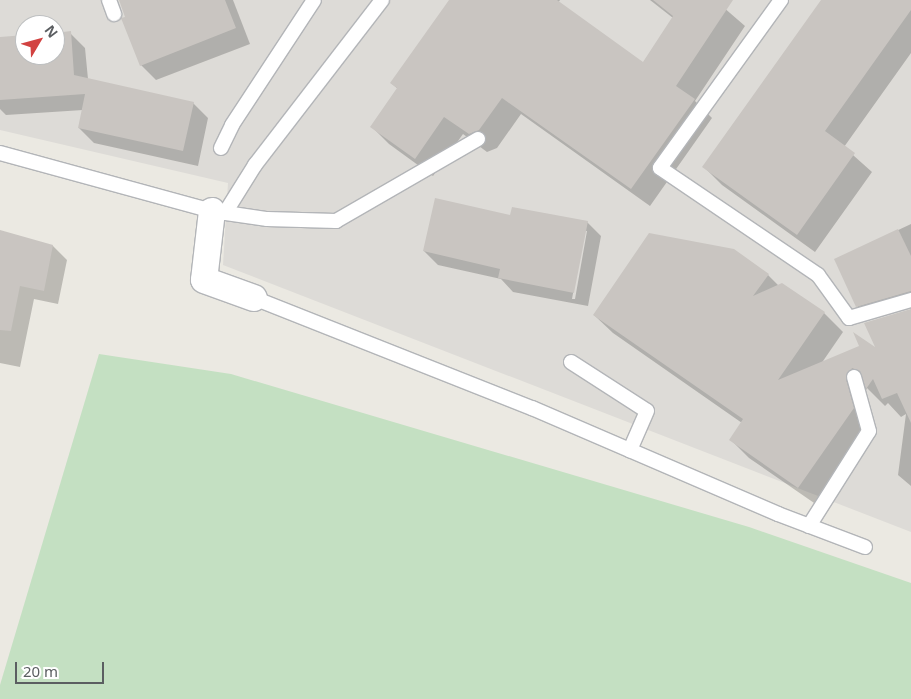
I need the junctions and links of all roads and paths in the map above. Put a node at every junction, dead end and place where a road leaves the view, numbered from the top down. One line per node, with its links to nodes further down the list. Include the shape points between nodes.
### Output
1 (109, 0): 5 (lane)
2 (314, 0): 7 (lane, via 232,125)
3 (382, 0): 9 (lane)
4 (781, 0): 11 (lane, via 660,168 818,276 850,318)
5 (114, 14)
6 (478, 139): 9 (lane, via 336,220 266,219)
7 (221, 148)
8 (0, 153): 9 (lane)
9 (219, 212): 10 (street, via 204,280)
10 (254, 298): 14 (lane)
11 (911, 300)
12 (571, 362): 14 (lane, via 646,411)
13 (854, 377): 15 (lane, via 869,431)
14 (630, 450): 15 (lane)
15 (808, 526): 16 (lane)
16 (865, 547)

